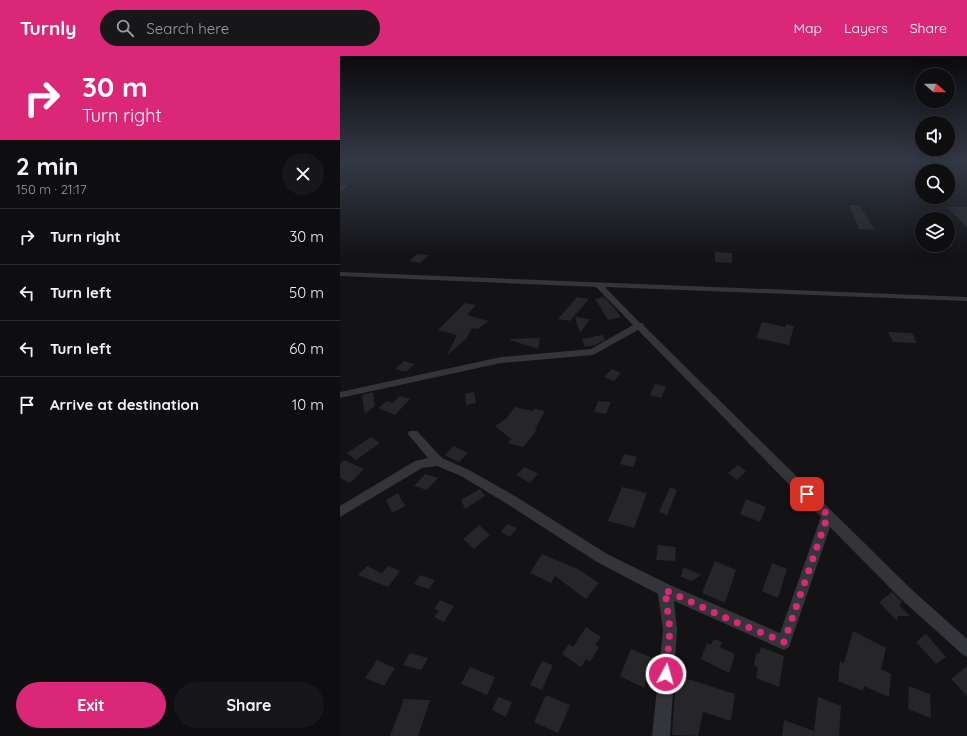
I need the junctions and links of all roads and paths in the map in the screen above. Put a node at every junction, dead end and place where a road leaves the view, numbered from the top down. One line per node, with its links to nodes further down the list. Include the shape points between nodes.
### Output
1 (340, 274): 2 (street)
2 (599, 285): 3 (street); 4 (street)
3 (967, 299)
4 (640, 325): 5 (street, via 593,352 501,360); 9 (street, via 680,369)
5 (340, 395)
6 (413, 434): 7 (street)
7 (438, 461): 8 (street, via 419,464); 10 (street, via 465,473 516,503 602,558)
8 (340, 512)
9 (828, 515): 10 (street, via 784,642); 11 (street, via 906,594)
10 (665, 590): 12 (street, via 670,630)
11 (967, 650)
12 (661, 736)

